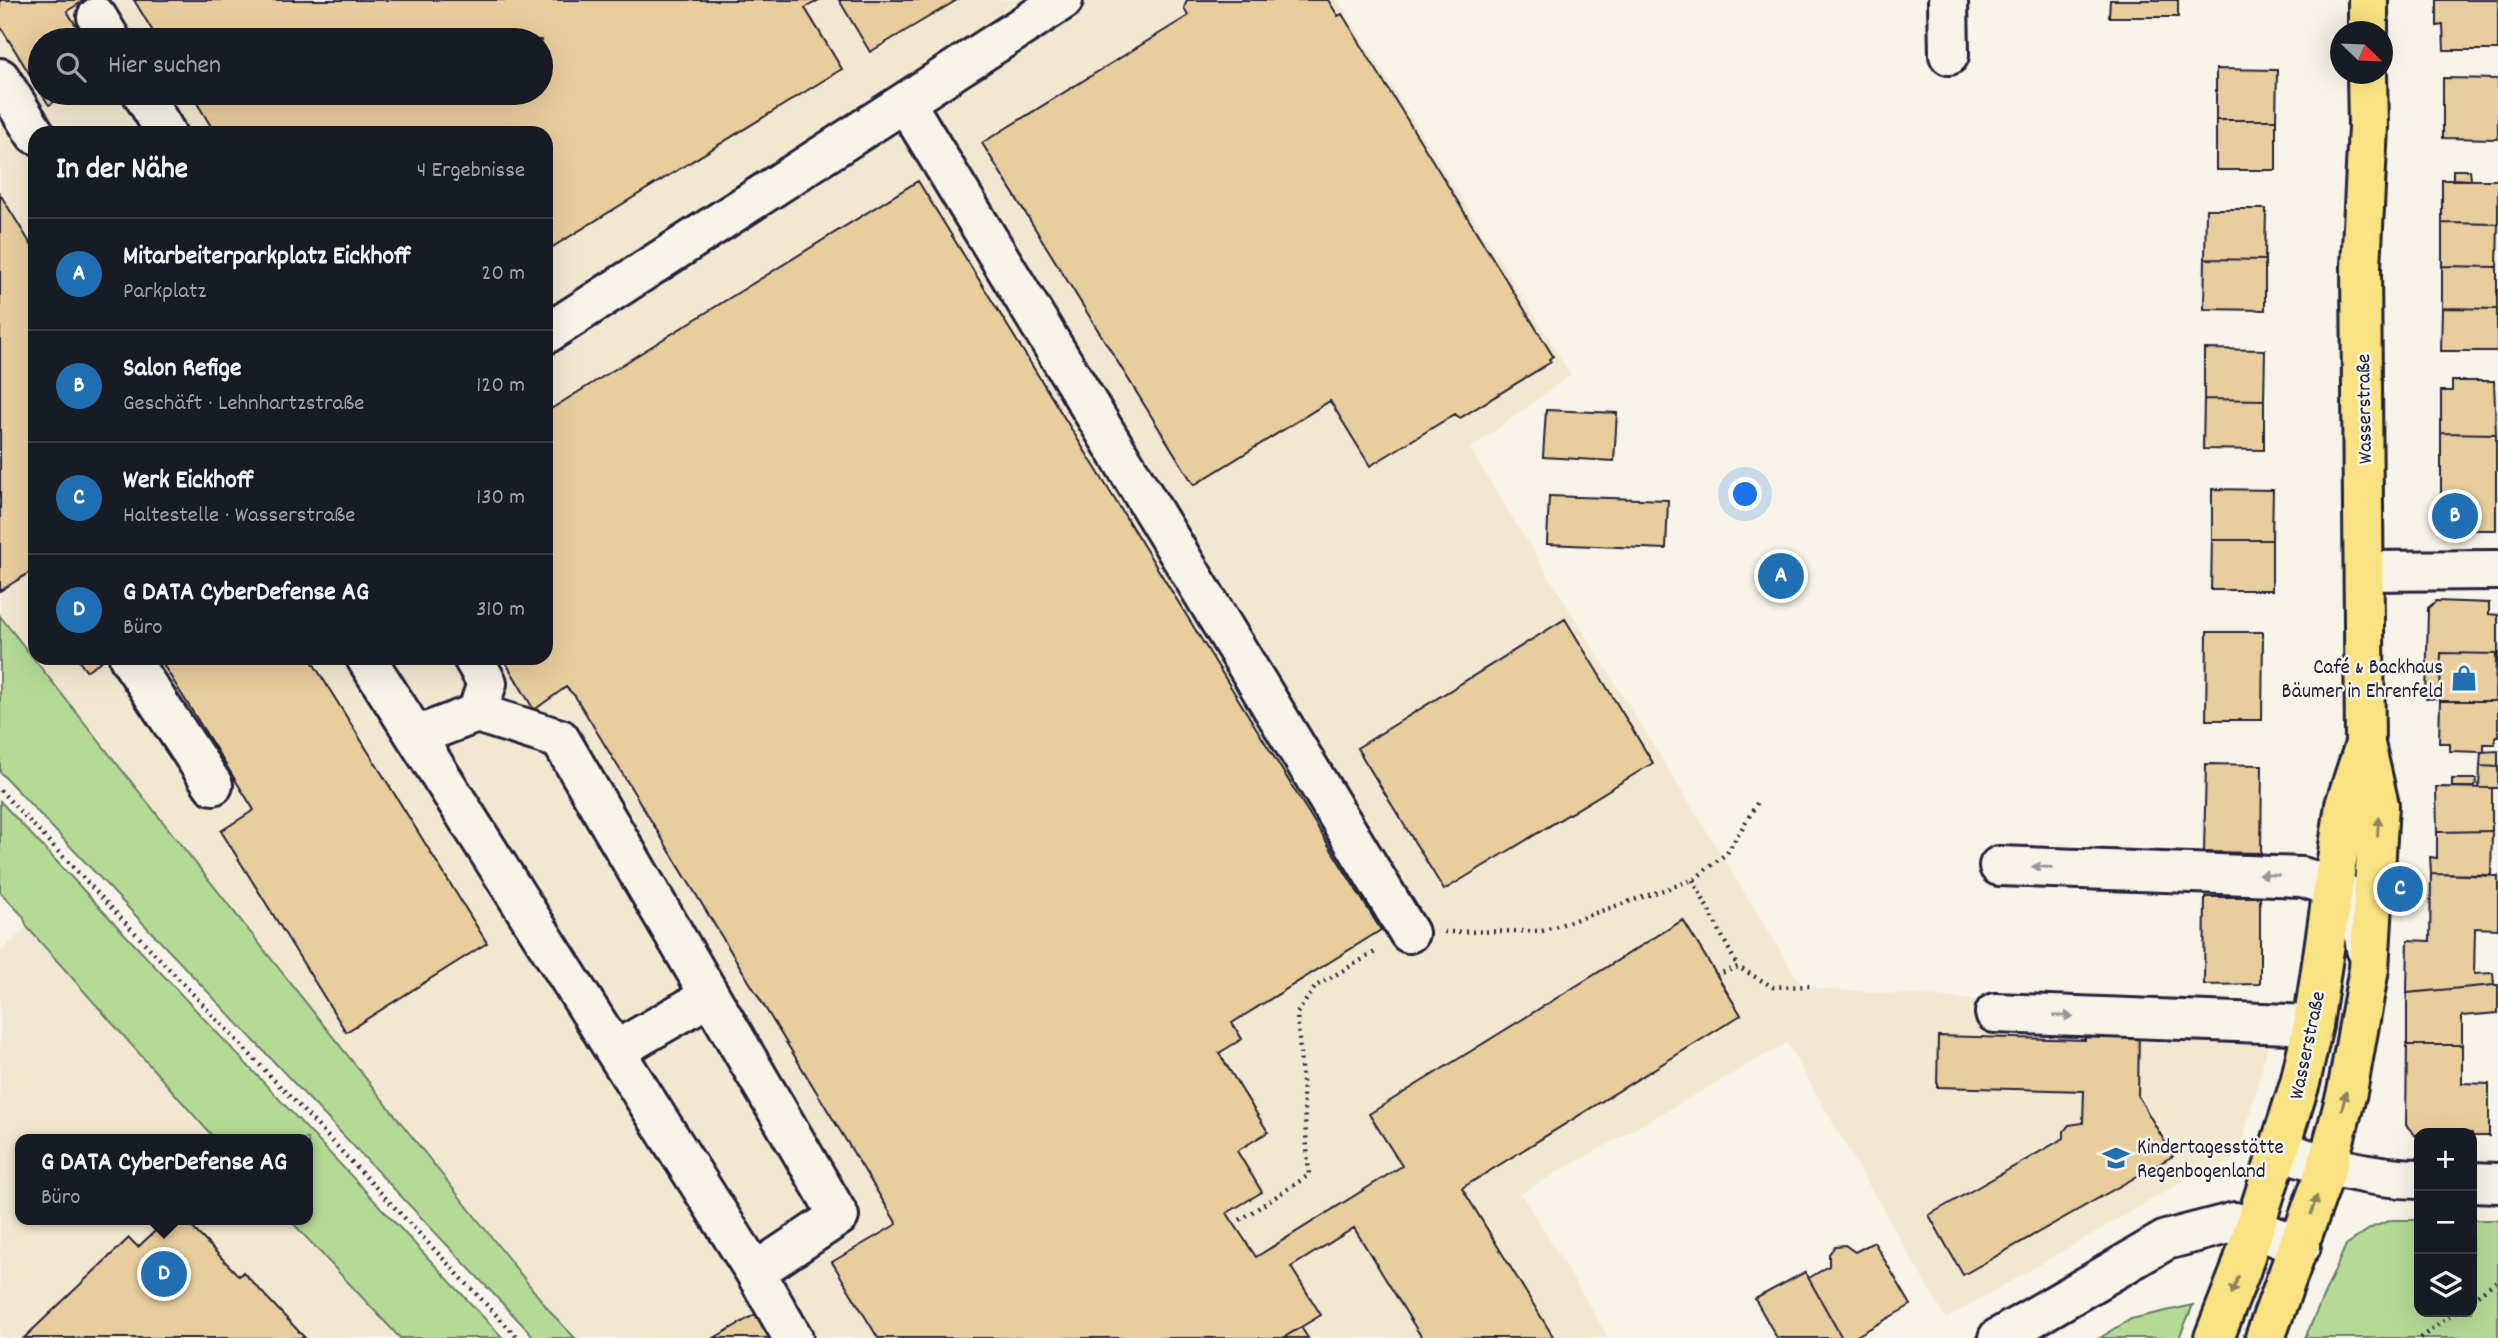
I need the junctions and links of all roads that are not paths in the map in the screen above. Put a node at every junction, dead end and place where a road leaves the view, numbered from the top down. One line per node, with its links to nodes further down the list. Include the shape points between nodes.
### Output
1 (1063, 0): 8 (street)
2 (1948, 0): 5 (street)
3 (2368, 0): 4 (main road)
4 (2368, 21)
5 (1949, 55)
6 (0, 78): 10 (street)
7 (2367, 84): 14 (main road, Wasserstraße, via 2361,267)
8 (905, 102): 12 (street); 24 (street)
9 (149, 105): 11 (street)
10 (30, 126)
11 (162, 126)
12 (553, 329)
13 (2498, 570): 14 (street)
14 (2364, 571): 20 (main road, Wasserstraße)
15 (135, 665): 21 (street)
16 (370, 665): 19 (street)
17 (477, 665): 18 (street, via 487,683)
18 (477, 713): 19 (street); 26 (street, via 560,739)
19 (416, 736): 29 (street)
20 (2365, 744): 23 (main road, Wasserstraße, via 2345,805); 25 (main road, Wasserstraße, one-way to 20, via 2379,805)
21 (213, 785)
22 (2000, 866): 23 (street, one-way to 22, via 2302,877)
23 (2336, 887): 25 (street, via 2352,898 2361,915); 28 (main road, Wasserstraße)
24 (1409, 933)
25 (2369, 969): 31 (main road, Wasserstraße, one-way to 25, via 2347,1092)
26 (710, 996): 29 (street); 37 (street, via 839,1216)
27 (1995, 1013): 28 (street, one-way to 28)
28 (2314, 1025): 30 (main road, Wasserstraße)
29 (615, 1051): 37 (street)
30 (2280, 1150): 31 (street); 35 (main road, Wasserstraße)
31 (2327, 1167): 32 (street); 36 (main road, Wasserstraße, one-way to 31)
32 (2414, 1180)
33 (2477, 1182): 34 (street)
34 (2498, 1182)
35 (2255, 1227): 36 (street); 39 (street, via 2235,1222 2166,1240); 40 (main road, Wasserstraße, one-way to 40)
36 (2301, 1246): 41 (main road, Wasserstraße)
37 (755, 1272): 38 (street)
38 (793, 1338)
39 (1998, 1338)
40 (2214, 1338)
41 (2265, 1338)

